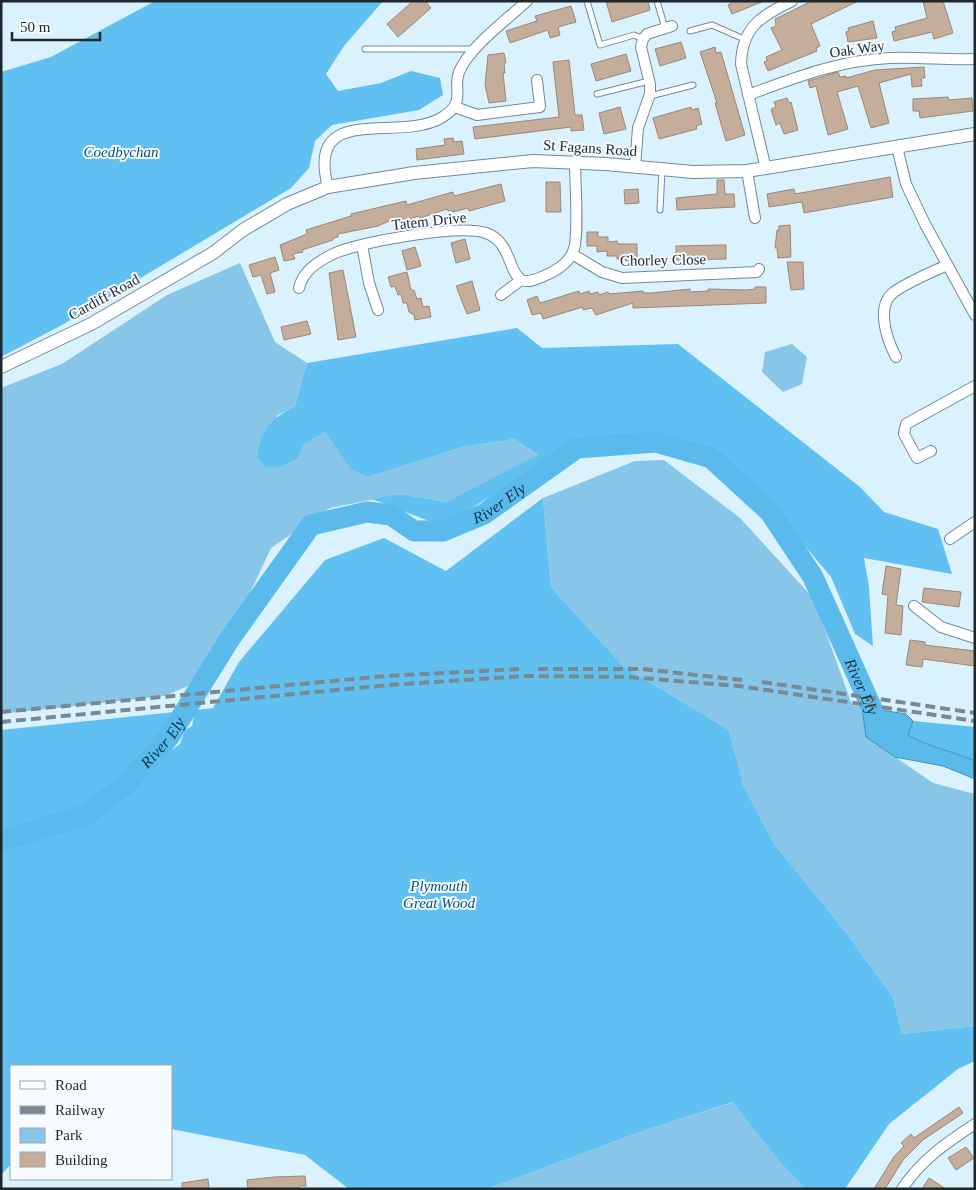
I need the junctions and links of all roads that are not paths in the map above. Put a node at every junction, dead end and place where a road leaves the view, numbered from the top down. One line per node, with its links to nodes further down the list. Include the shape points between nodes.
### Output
1 (527, 1): 10 (street)
2 (657, 1): 5 (lane)
3 (792, 1): 8 (street, via 764,16)
4 (587, 2): 7 (lane, via 600,44 634,35)
5 (668, 27): 7 (street)
6 (690, 32): 8 (lane, via 712,25)
7 (642, 39): 13 (street, via 642,56)
8 (744, 39): 16 (street, via 741,64)
9 (365, 49): 10 (lane)
10 (476, 49): 18 (street, via 458,74 459,96)
11 (975, 59): 16 (street, Oak Way, via 890,58 850,63 802,74)
12 (537, 80): 18 (street, via 540,107 477,115)
13 (649, 81): 15 (lane); 17 (street)
14 (693, 85): 17 (lane)
15 (597, 94)
16 (748, 95): 24 (street)
17 (649, 96): 22 (street, via 638,128)
18 (455, 107): 26 (street, via 432,122 346,132 332,140 323,159)
19 (975, 134): 20 (street, St Fagans Road)
20 (897, 146): 24 (street, St Fagans Road); 32 (street, via 906,184)
21 (575, 162): 22 (street, St Fagans Road); 26 (street, St Fagans Road, via 512,162); 31 (street, via 575,240)
22 (635, 167): 23 (street, St Fagans Road)
23 (662, 169): 25 (street, St Fagans Road); 27 (lane)
24 (766, 169): 25 (street, St Fagans Road)
25 (747, 172): 28 (street)
26 (328, 187): 30 (street, St Fagans Road, via 287,204)
27 (660, 210)
28 (755, 218)
29 (362, 246): 34 (street, Tatem Drive, via 424,235 479,232 497,239); 35 (street, Tatem Drive, via 341,251 321,261 302,276); 37 (street)
30 (218, 247): 40 (street, Cardiff Road, via 205,258 92,324)
31 (572, 254): 33 (street, Chorley Close, via 602,272 622,278 757,272); 34 (street, via 549,274 529,281)
32 (946, 264): 38 (street); 39 (street, via 893,292 887,301 884,320 888,343)
33 (759, 269)
34 (521, 280): 36 (street)
35 (299, 288)
36 (501, 294)
37 (378, 310)
38 (975, 315)
39 (896, 357)
40 (1, 367)
41 (975, 386): 42 (street, via 906,424 904,434 917,458)
42 (931, 451)
43 (975, 522): 44 (street)
44 (950, 539)
45 (914, 606): 46 (street, via 941,627)
46 (975, 638)
47 (975, 1124): 48 (street, via 926,1158)
48 (902, 1189)

